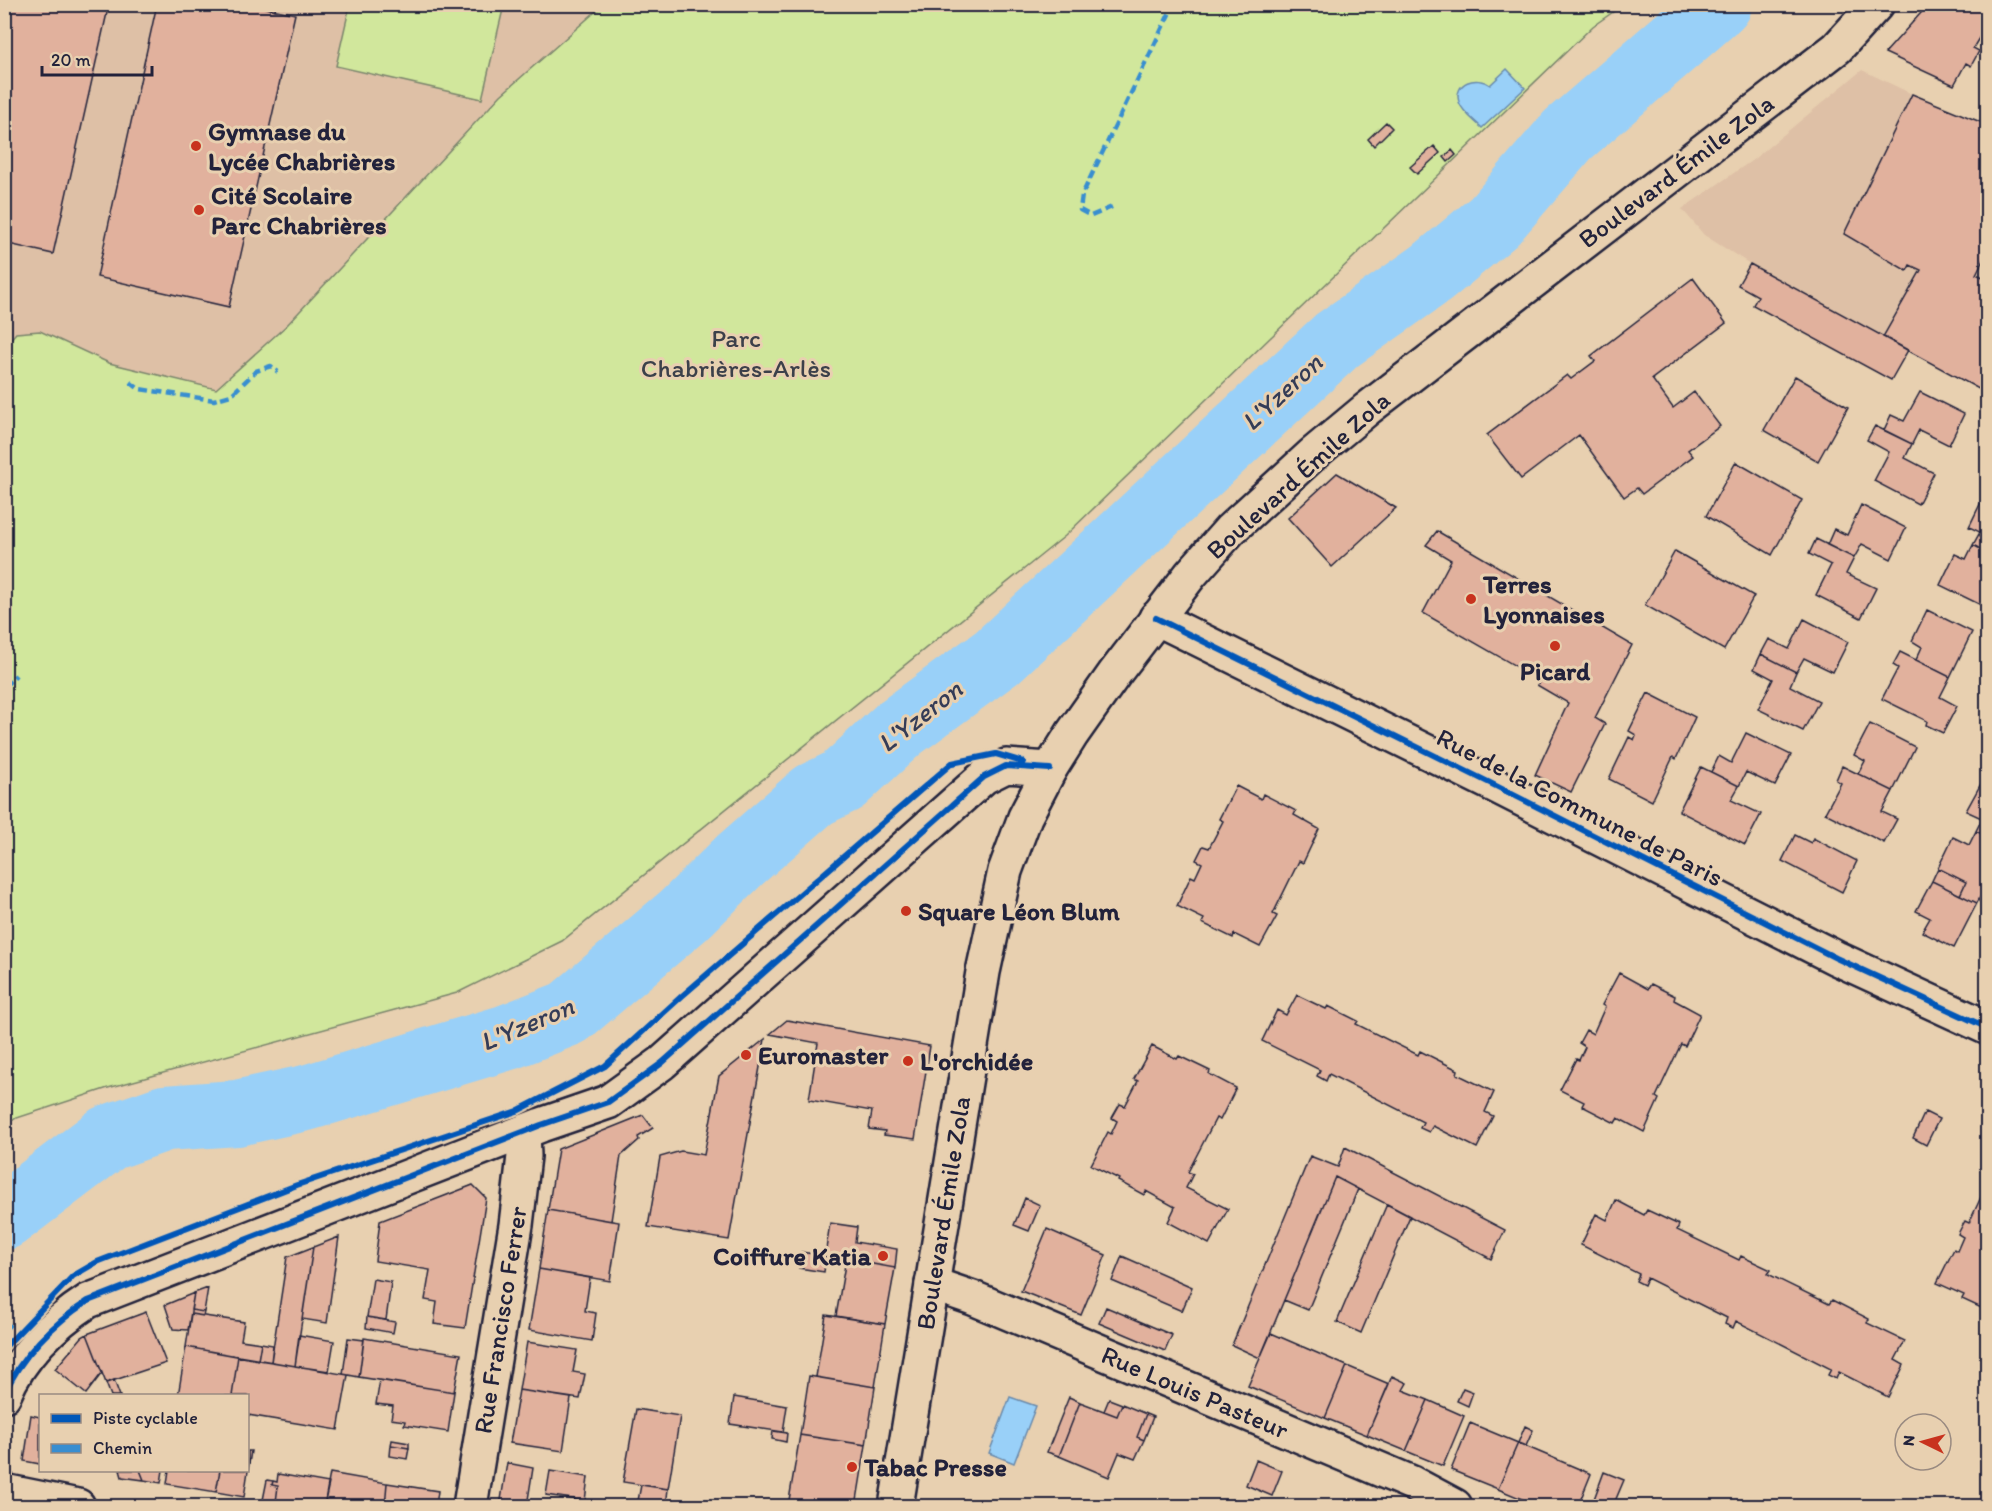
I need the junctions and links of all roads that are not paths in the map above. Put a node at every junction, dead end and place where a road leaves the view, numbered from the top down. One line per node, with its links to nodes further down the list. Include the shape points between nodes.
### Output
1 (1877, 4): 2 (street, Boulevard Émile Zola, via 1829,54 1313,454 1230,530)
2 (1156, 618): 3 (street, Boulevard Émile Zola); 4 (street, Rue de la Commune de Paris, via 1836,958)
3 (1050, 769): 5 (street, via 1006,766 984,777 662,1063 608,1102); 6 (street, Boulevard Émile Zola, via 1025,817 1003,882 983,972)
4 (1988, 1028)
5 (523, 1132): 7 (street, via 88,1301 68,1314 39,1343 12,1376); 10 (street, Rue Francisco Ferrer, via 516,1225)
6 (932, 1284): 11 (street, Boulevard Émile Zola); 12 (street, Rue Louis Pasteur, via 1391,1474)
7 (4, 1395)
8 (4, 1491): 9 (street)
9 (78, 1506)
10 (470, 1506)
11 (896, 1506)
12 (1455, 1506)

